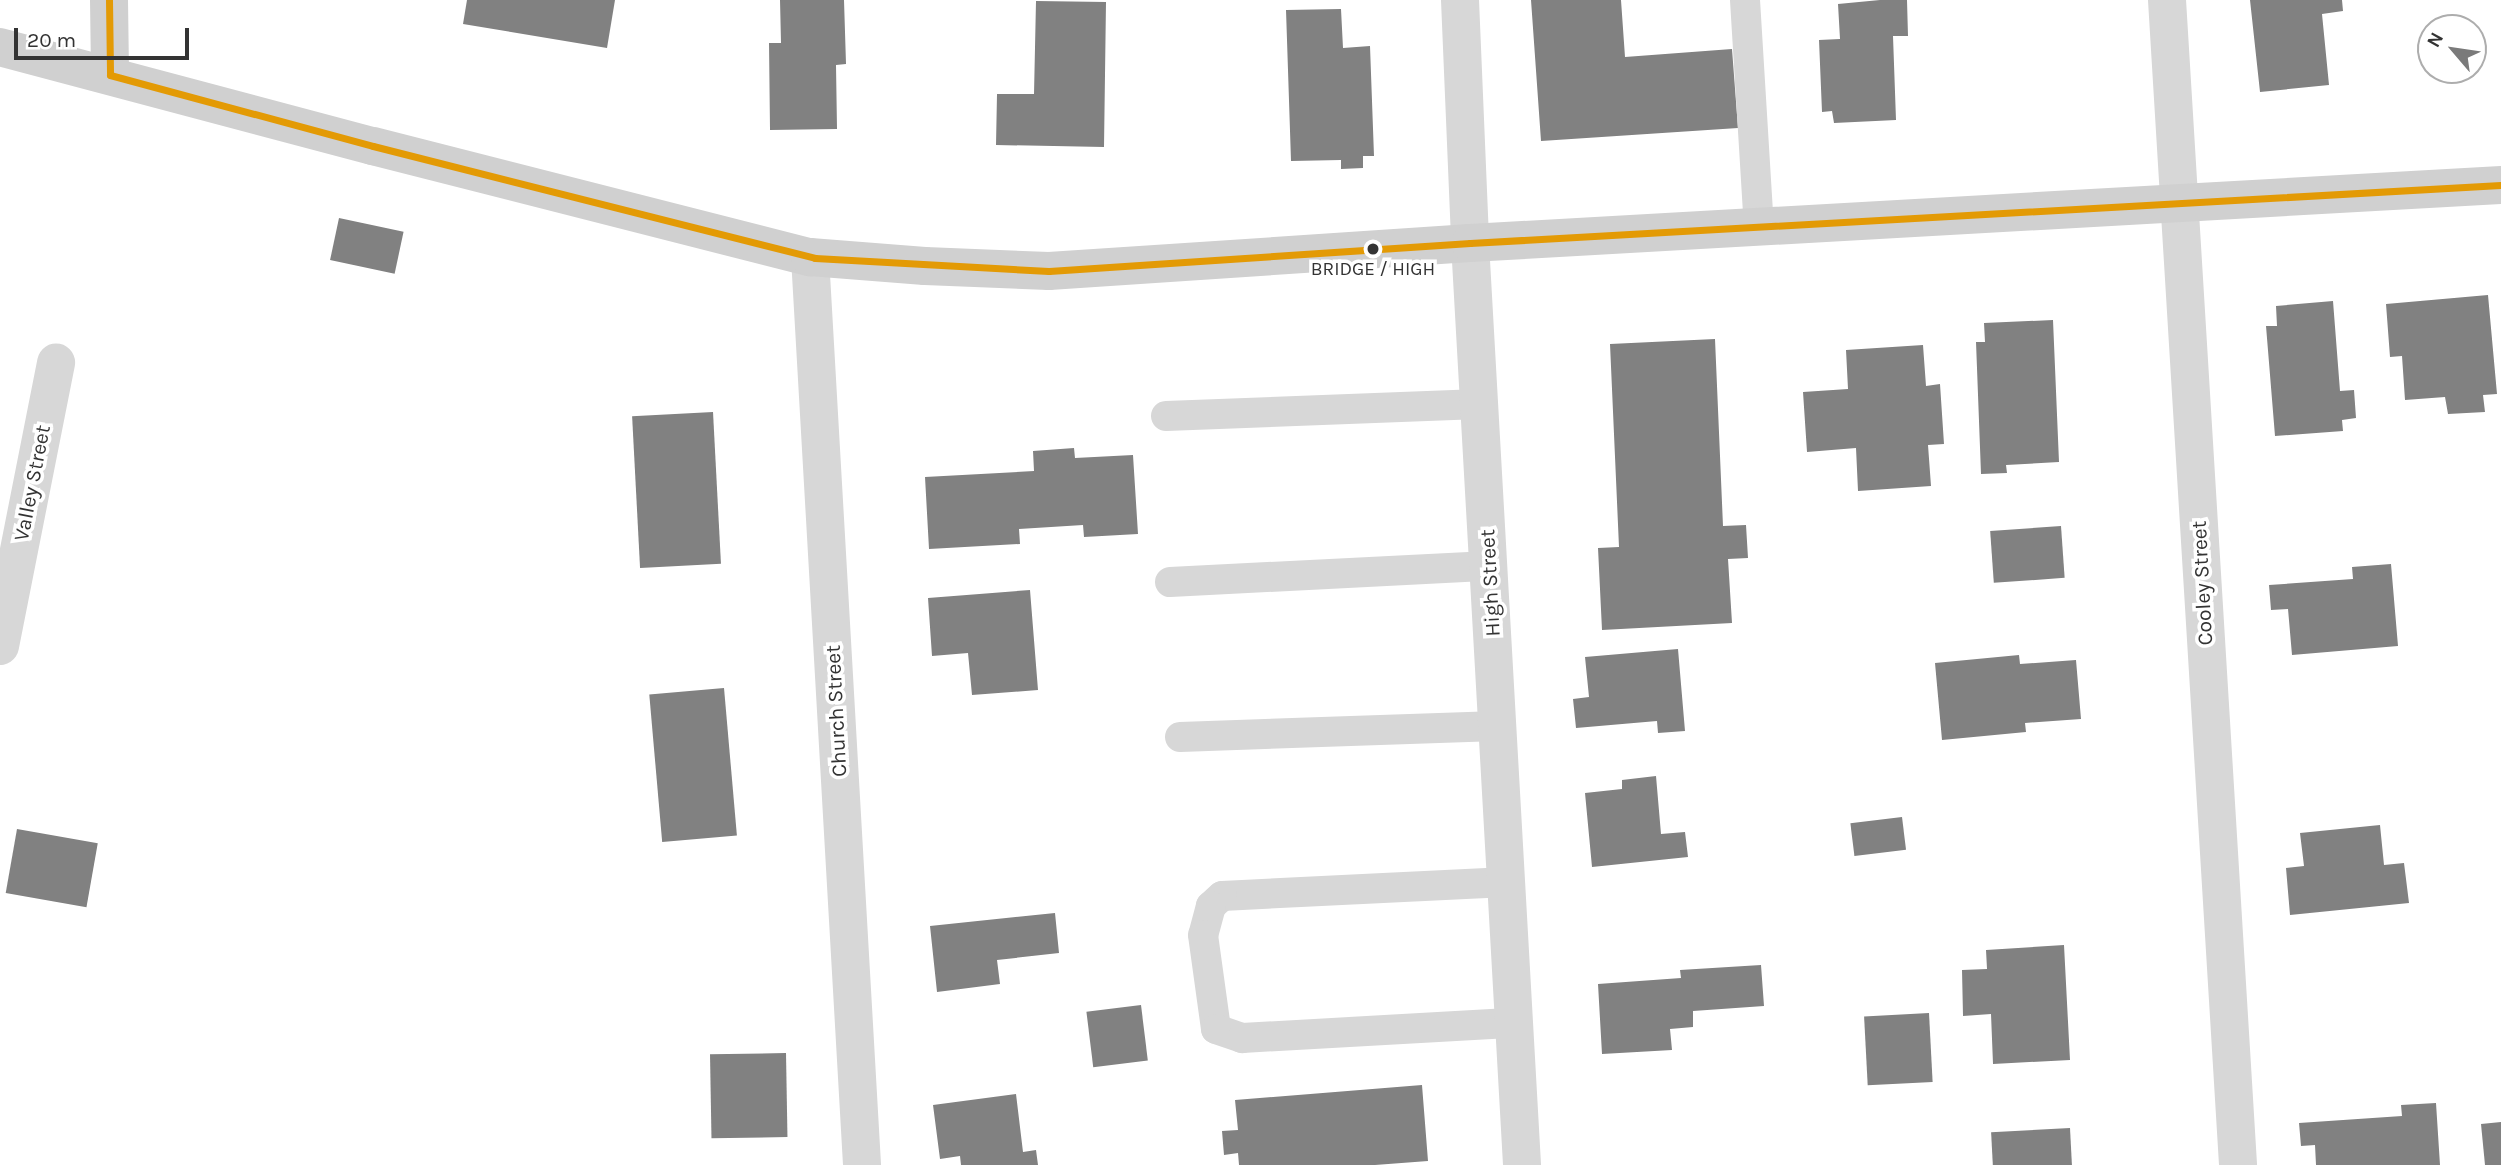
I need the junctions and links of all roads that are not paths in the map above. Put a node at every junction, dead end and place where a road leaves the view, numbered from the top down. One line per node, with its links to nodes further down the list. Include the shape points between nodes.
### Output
1 (109, 0): 6 (main road)
2 (1460, 0): 10 (street, High Street)
3 (1745, 0): 9 (lane)
4 (2166, 0): 8 (street, Cooley Street)
5 (0, 47): 6 (main road)
6 (110, 75): 11 (main road)
7 (2501, 185): 8 (main road)
8 (2179, 205): 9 (main road); 24 (street, Cooley Street)
9 (1759, 227): 10 (main road)
10 (1470, 243): 11 (main road, via 1049,271); 13 (street, High Street)
11 (810, 257): 22 (street, Church Street)
12 (56, 362): 17 (street, Valley Street)
13 (1480, 404): 14 (lane); 15 (street, High Street)
14 (1166, 416)
15 (1489, 566): 16 (lane); 18 (street, High Street)
16 (1170, 582)
17 (0, 646)
18 (1498, 726): 19 (lane); 20 (street, High Street)
19 (1180, 737)
20 (1507, 882): 21 (street, High Street); 21 (lane, via 1222,896 1211,906 1203,935 1216,1028 1242,1038)
21 (1514, 1023): 23 (street, High Street)
22 (862, 1165)
23 (1522, 1165)
24 (2238, 1165)

